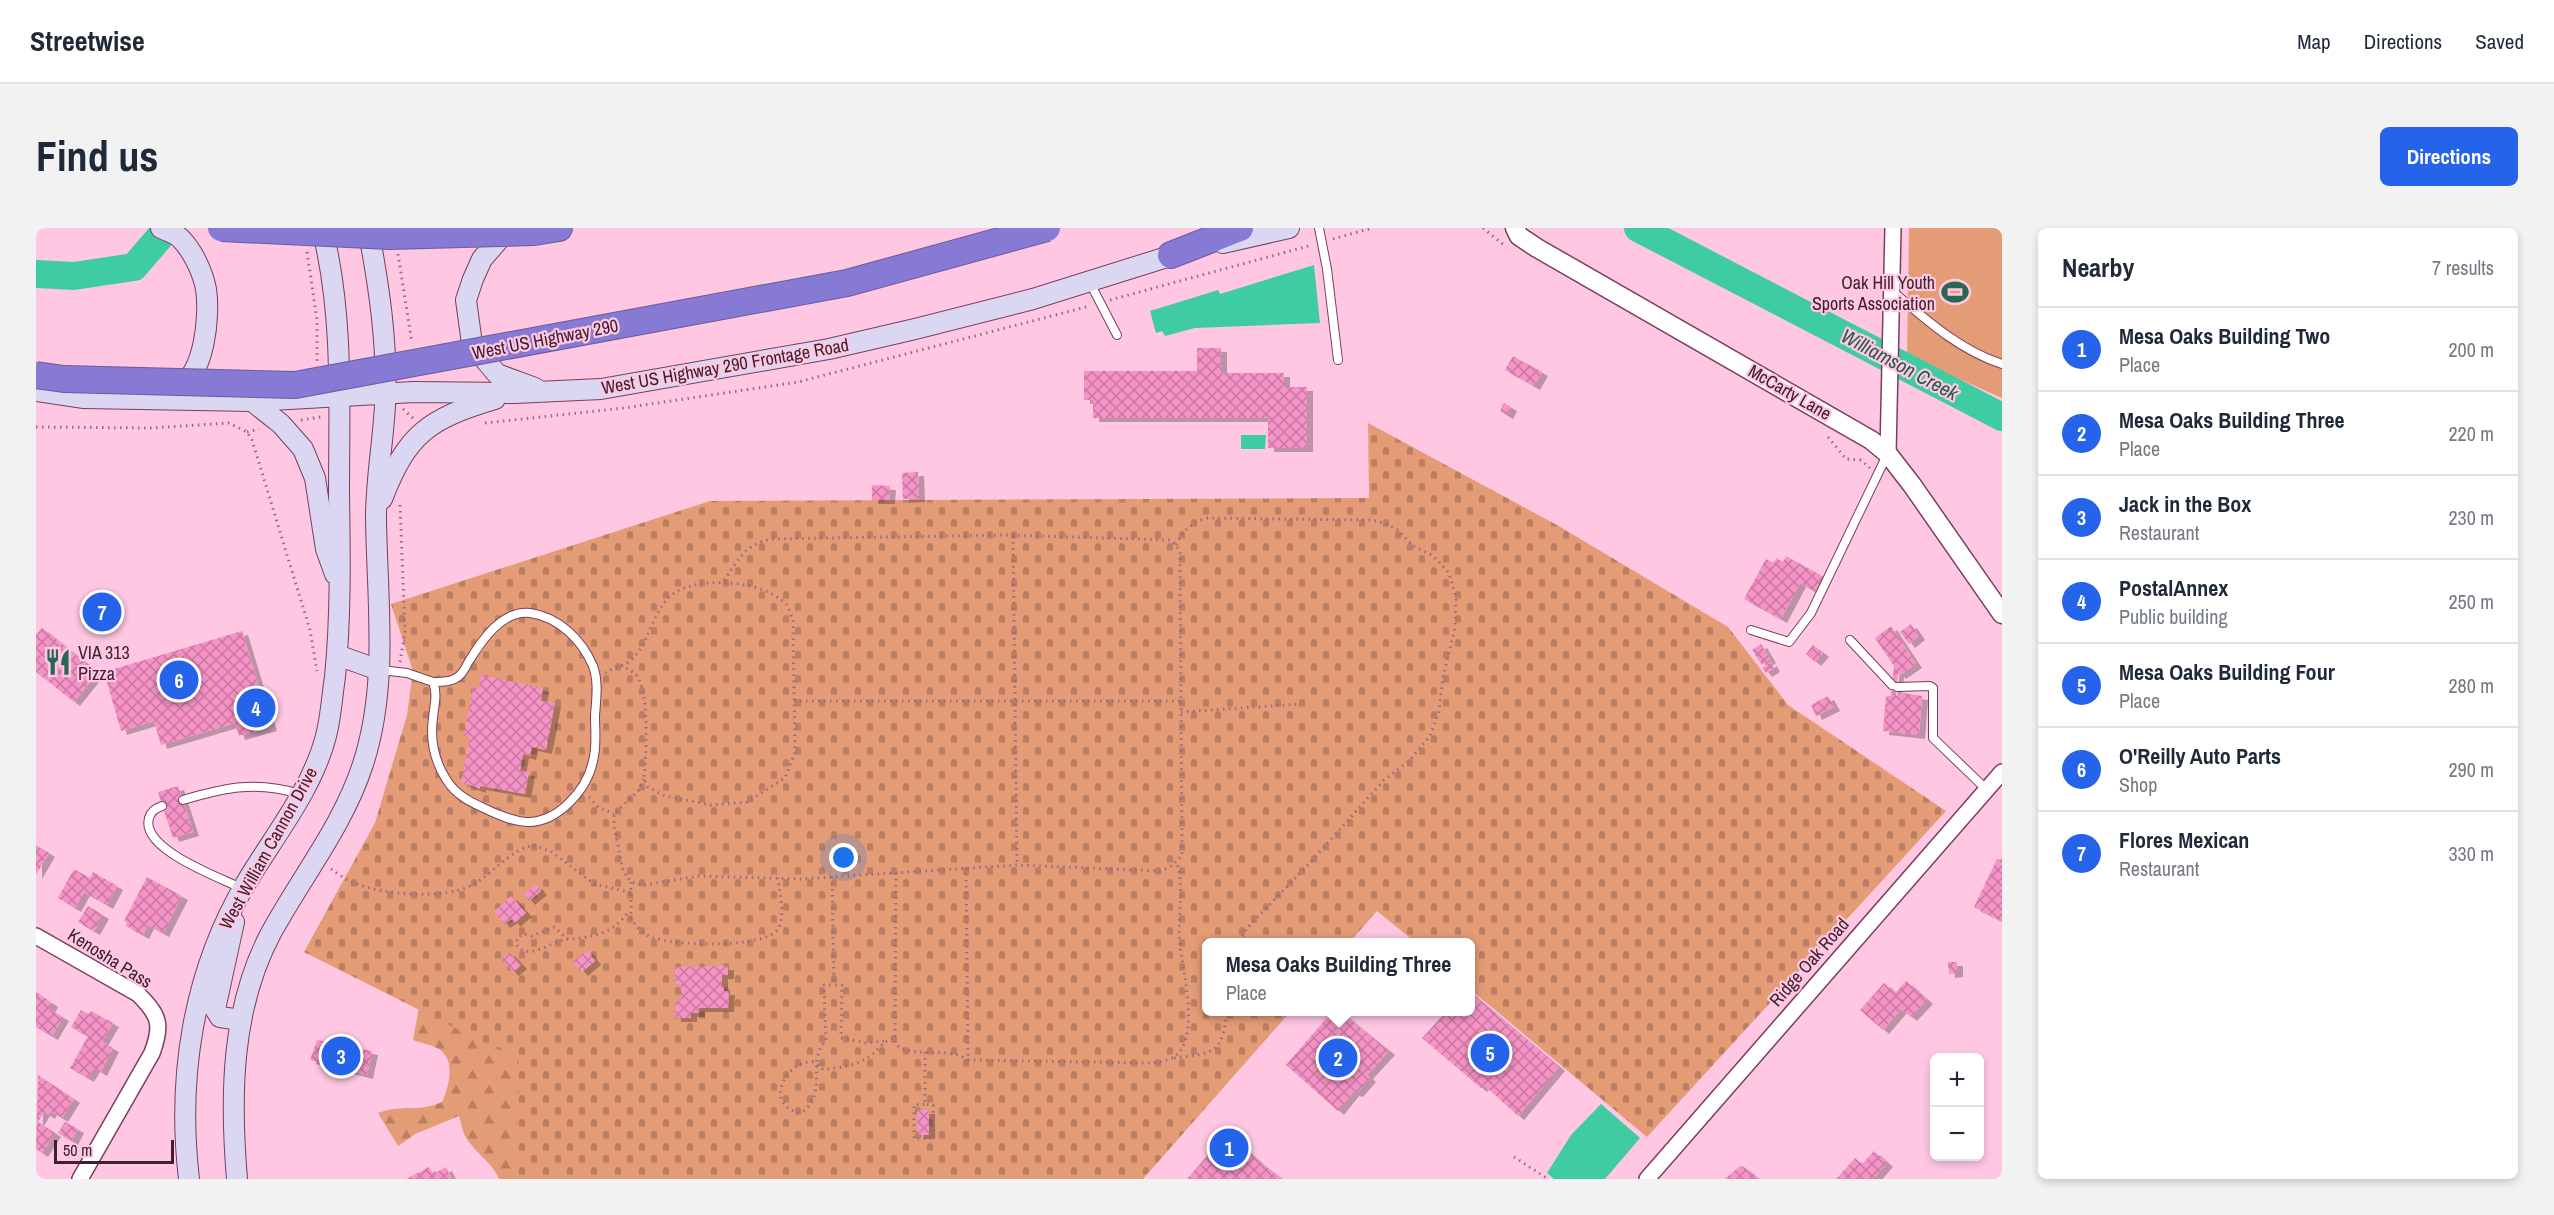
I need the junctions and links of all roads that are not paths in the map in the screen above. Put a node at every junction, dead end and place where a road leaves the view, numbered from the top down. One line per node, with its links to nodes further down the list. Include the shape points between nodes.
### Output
1 (161, 228): 26 (main road, via 181,238 198,264 206,290 205,340 196,371 183,384)
2 (221, 228): 7 (highway, bridge, via 390,236)
3 (321, 228): 4 (main road); 25 (main road, West William Cannon Drive, via 338,316)
4 (339, 228)
5 (368, 228): 23 (main road, via 381,298)
6 (515, 228): 22 (main road, via 502,236 482,259 473,279 466,300 472,344 497,374)
7 (559, 228)
8 (1047, 228): 20 (highway, West US Highway 290, bridge, via 847,283 295,385 64,380)
9 (1240, 228): 14 (highway)
10 (1289, 228): 14 (main road, West US Highway 290 Frontage Road)
11 (1319, 228): 18 (lane)
12 (1893, 228): 16 (street)
13 (1514, 231): 28 (street, McCarty Lane, via 1871,440)
14 (1171, 255): 15 (main road, West US Highway 290 Frontage Road)
15 (1090, 282): 17 (lane); 22 (main road, West US Highway 290 Frontage Road, via 829,349 601,389)
16 (1890, 294): 19 (lane, via 1981,357); 28 (street)
17 (1117, 335)
18 (1338, 360)
19 (2002, 364)
20 (36, 375)
21 (36, 391): 26 (main road, via 84,398)
22 (545, 392): 24 (main road, West US Highway 290 Frontage Road)
23 (386, 393): 24 (main road, West US Highway 290 Frontage Road); 25 (main road, West US Highway 290 Frontage Road); 29 (main road)
24 (515, 393): 29 (main road, via 461,409 426,429 407,447)
25 (340, 397): 27 (main road, West US Highway 290 Frontage Road); 30 (main road, West William Cannon Drive)
26 (146, 398): 27 (main road, West US Highway 290 Frontage Road)
27 (252, 401): 30 (main road, via 281,424 303,449 315,478 326,549)
28 (1888, 454): 31 (street, McCarty Lane); 32 (lane, via 1810,613 1789,642)
29 (376, 516): 35 (main road, via 380,621)
30 (340, 588): 34 (main road, West William Cannon Drive)
31 (2002, 614)
32 (1751, 630)
33 (1850, 640): 38 (lane, via 1894,686 1933,688 1933,738)
34 (337, 655): 35 (main road); 39 (main road, West William Cannon Drive, via 326,736)
35 (388, 671): 36 (lane); 44 (main road, via 377,697 366,753 352,794 337,826 271,934 254,972)
36 (433, 682): 36 (lane, via 460,675 478,647 509,616 522,612 560,623 593,666 597,680 594,760 582,789 550,817 526,822 514,821 462,797 446,778 434,753)
37 (2002, 772): 38 (street, Ridge Oak Road)
38 (1986, 789): 48 (street, Ridge Oak Road)
39 (302, 795): 40 (lane, via 257,785); 42 (main road, West William Cannon Drive)
40 (183, 800)
41 (162, 806): 42 (lane, via 152,811 148,826 160,846)
42 (240, 894): 44 (main road, via 214,1009 219,1017); 46 (main road, West William Cannon Drive, via 220,933 190,1037 184,1081)
43 (36, 936): 45 (street, Kenosha Pass, via 138,994 159,1023 152,1053)
44 (241, 1020): 47 (main road, via 232,1129)
45 (80, 1179)
46 (189, 1179)
47 (237, 1179)
48 (1647, 1179)

